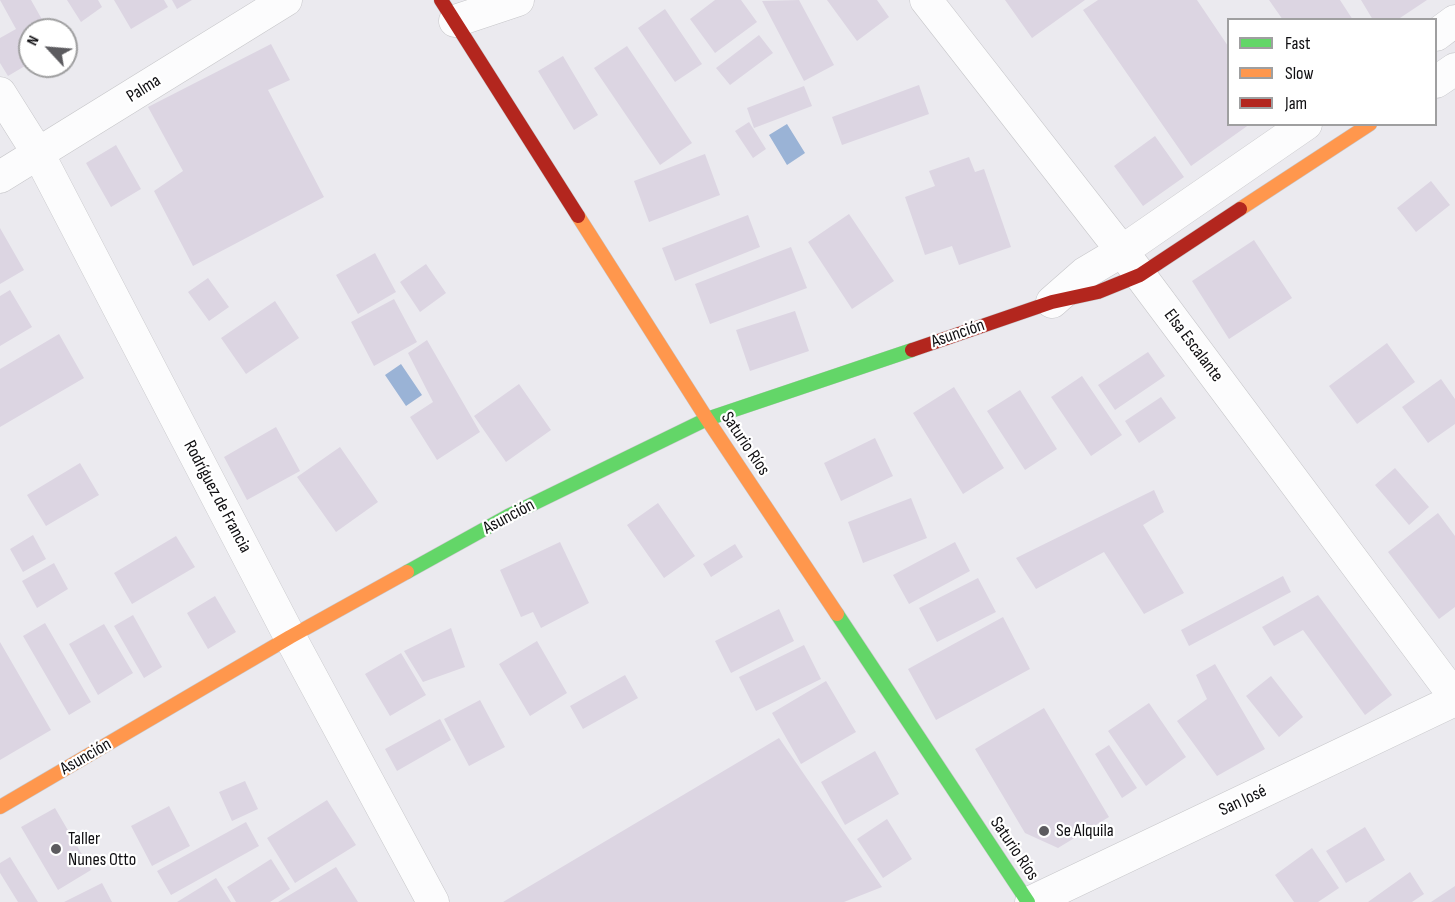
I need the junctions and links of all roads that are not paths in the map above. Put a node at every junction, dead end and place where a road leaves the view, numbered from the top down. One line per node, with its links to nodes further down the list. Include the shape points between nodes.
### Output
1 (286, 0): 12 (street, Palma)
2 (518, 0): 4 (street)
3 (926, 0): 14 (street, Elsa Escalante)
4 (448, 10): 16 (street, Saturio Ríos)
5 (1455, 21): 6 (street)
6 (1437, 34)
7 (1455, 69): 8 (street)
8 (1437, 81)
9 (0, 93): 12 (street, Rodríguez de Francia)
10 (1303, 126): 14 (street, Asunción)
11 (1367, 126): 14 (street, Asunción)
12 (39, 155): 13 (street, Palma); 17 (street, Rodríguez de Francia)
13 (0, 177)
14 (1131, 263): 15 (street, Asunción, via 1085,273); 18 (street, Elsa Escalante)
15 (1052, 302): 16 (street, Asunción)
16 (706, 419): 17 (street, Asunción, via 508,516); 21 (street, Saturio Ríos)
17 (290, 637): 19 (street, Asunción); 20 (street, Rodríguez de Francia)
18 (1455, 698): 21 (street, San José)
19 (0, 807)
20 (433, 902)
21 (1030, 902)

